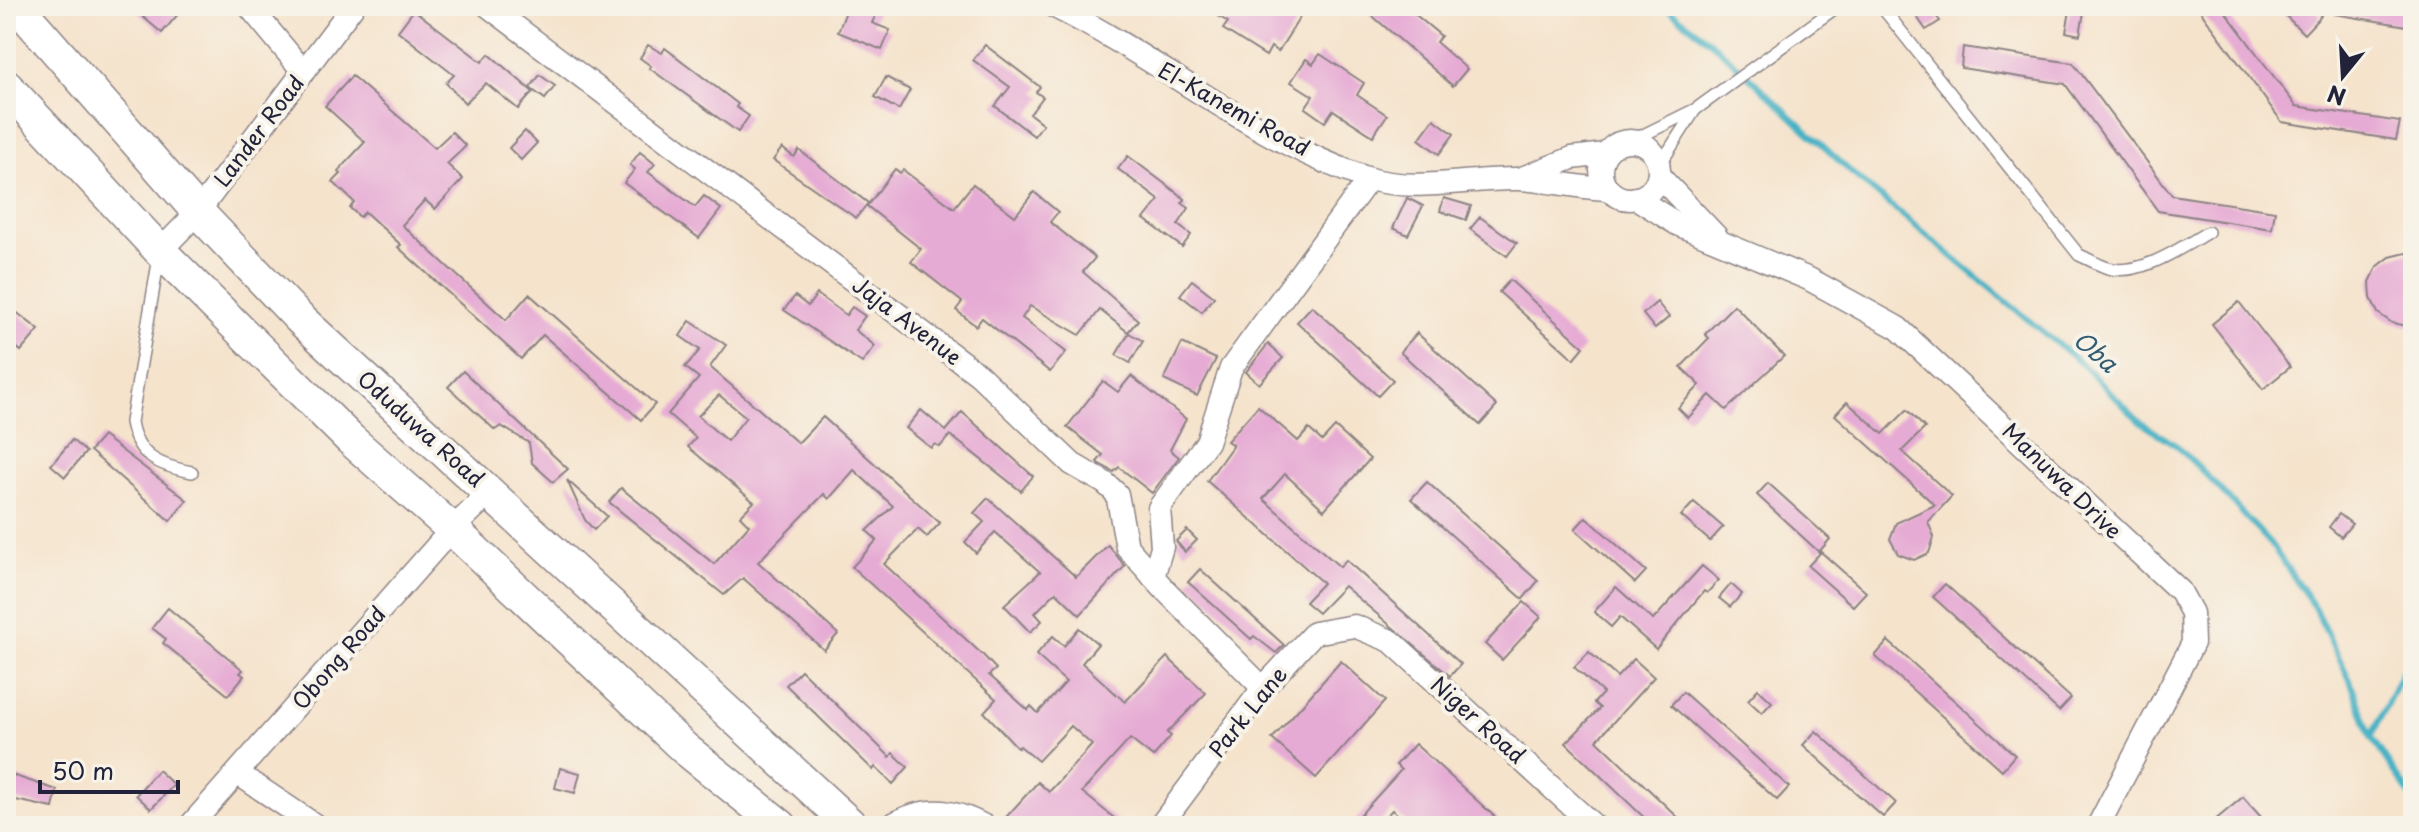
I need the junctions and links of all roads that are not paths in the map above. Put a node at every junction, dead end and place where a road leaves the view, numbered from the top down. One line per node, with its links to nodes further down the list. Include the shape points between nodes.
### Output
1 (17, 6): 18 (street, Oduduwa Road)
2 (249, 6): 8 (street)
3 (353, 6): 8 (street, Lander Road)
4 (488, 6): 25 (street, Jaja Avenue, via 979,375 1072,464 1105,483 1117,494 1127,547)
5 (1053, 6): 14 (street, El-Kanemi Road, via 1250,124)
6 (1881, 6): 19 (lane, via 2079,255 2111,269 2135,267)
7 (1836, 7): 10 (lane)
8 (303, 71): 18 (street, Lander Road)
9 (6, 86): 21 (street)
10 (1696, 109): 11 (lane); 13 (lane)
11 (1631, 141): 12 (street); 13 (street, via 1650,148)
12 (1605, 154): 15 (street, El-Kanemi Road, via 1572,158); 16 (street, via 1601,171)
13 (1659, 171): 17 (street, via 1648,193); 20 (street, Manuwa Drive)
14 (1369, 179): 15 (street, El-Kanemi Road); 25 (street, via 1231,368 1207,442 1159,508 1162,547)
15 (1520, 179): 16 (street, El-Kanemi Road)
16 (1608, 189): 17 (street, via 1626,199)
17 (1636, 198): 20 (street, Manuwa Drive, via 1677,224)
18 (198, 212): 21 (street, Lander Road); 23 (street, Oduduwa Road, via 299,318)
19 (2208, 232)
20 (1719, 240): 40 (street, Manuwa Drive, via 1809,279 1898,328 2180,591 2192,613 2193,643)
21 (160, 251): 22 (lane, via 131,422 134,438 152,461); 24 (street, via 350,439)
22 (192, 472)
23 (491, 492): 24 (street, Obong Road); 34 (street, Oduduwa Road)
24 (452, 529): 28 (street, Obong Road); 30 (street)
25 (1153, 577): 27 (street, Jaja Avenue)
26 (1354, 626): 27 (street, Park Lane, via 1314,633); 39 (street, Niger Road, via 1391,641)
27 (1263, 688): 38 (street, Park Lane)
28 (237, 773): 31 (street, Obong Road); 32 (street)
29 (938, 809): 35 (street); 36 (street); 37 (street)
30 (753, 812): 33 (street)
31 (190, 826)
32 (316, 826)
33 (781, 826)
34 (852, 826)
35 (890, 826)
36 (921, 826)
37 (984, 826)
38 (1160, 826)
39 (1594, 826)
40 (2098, 826)

